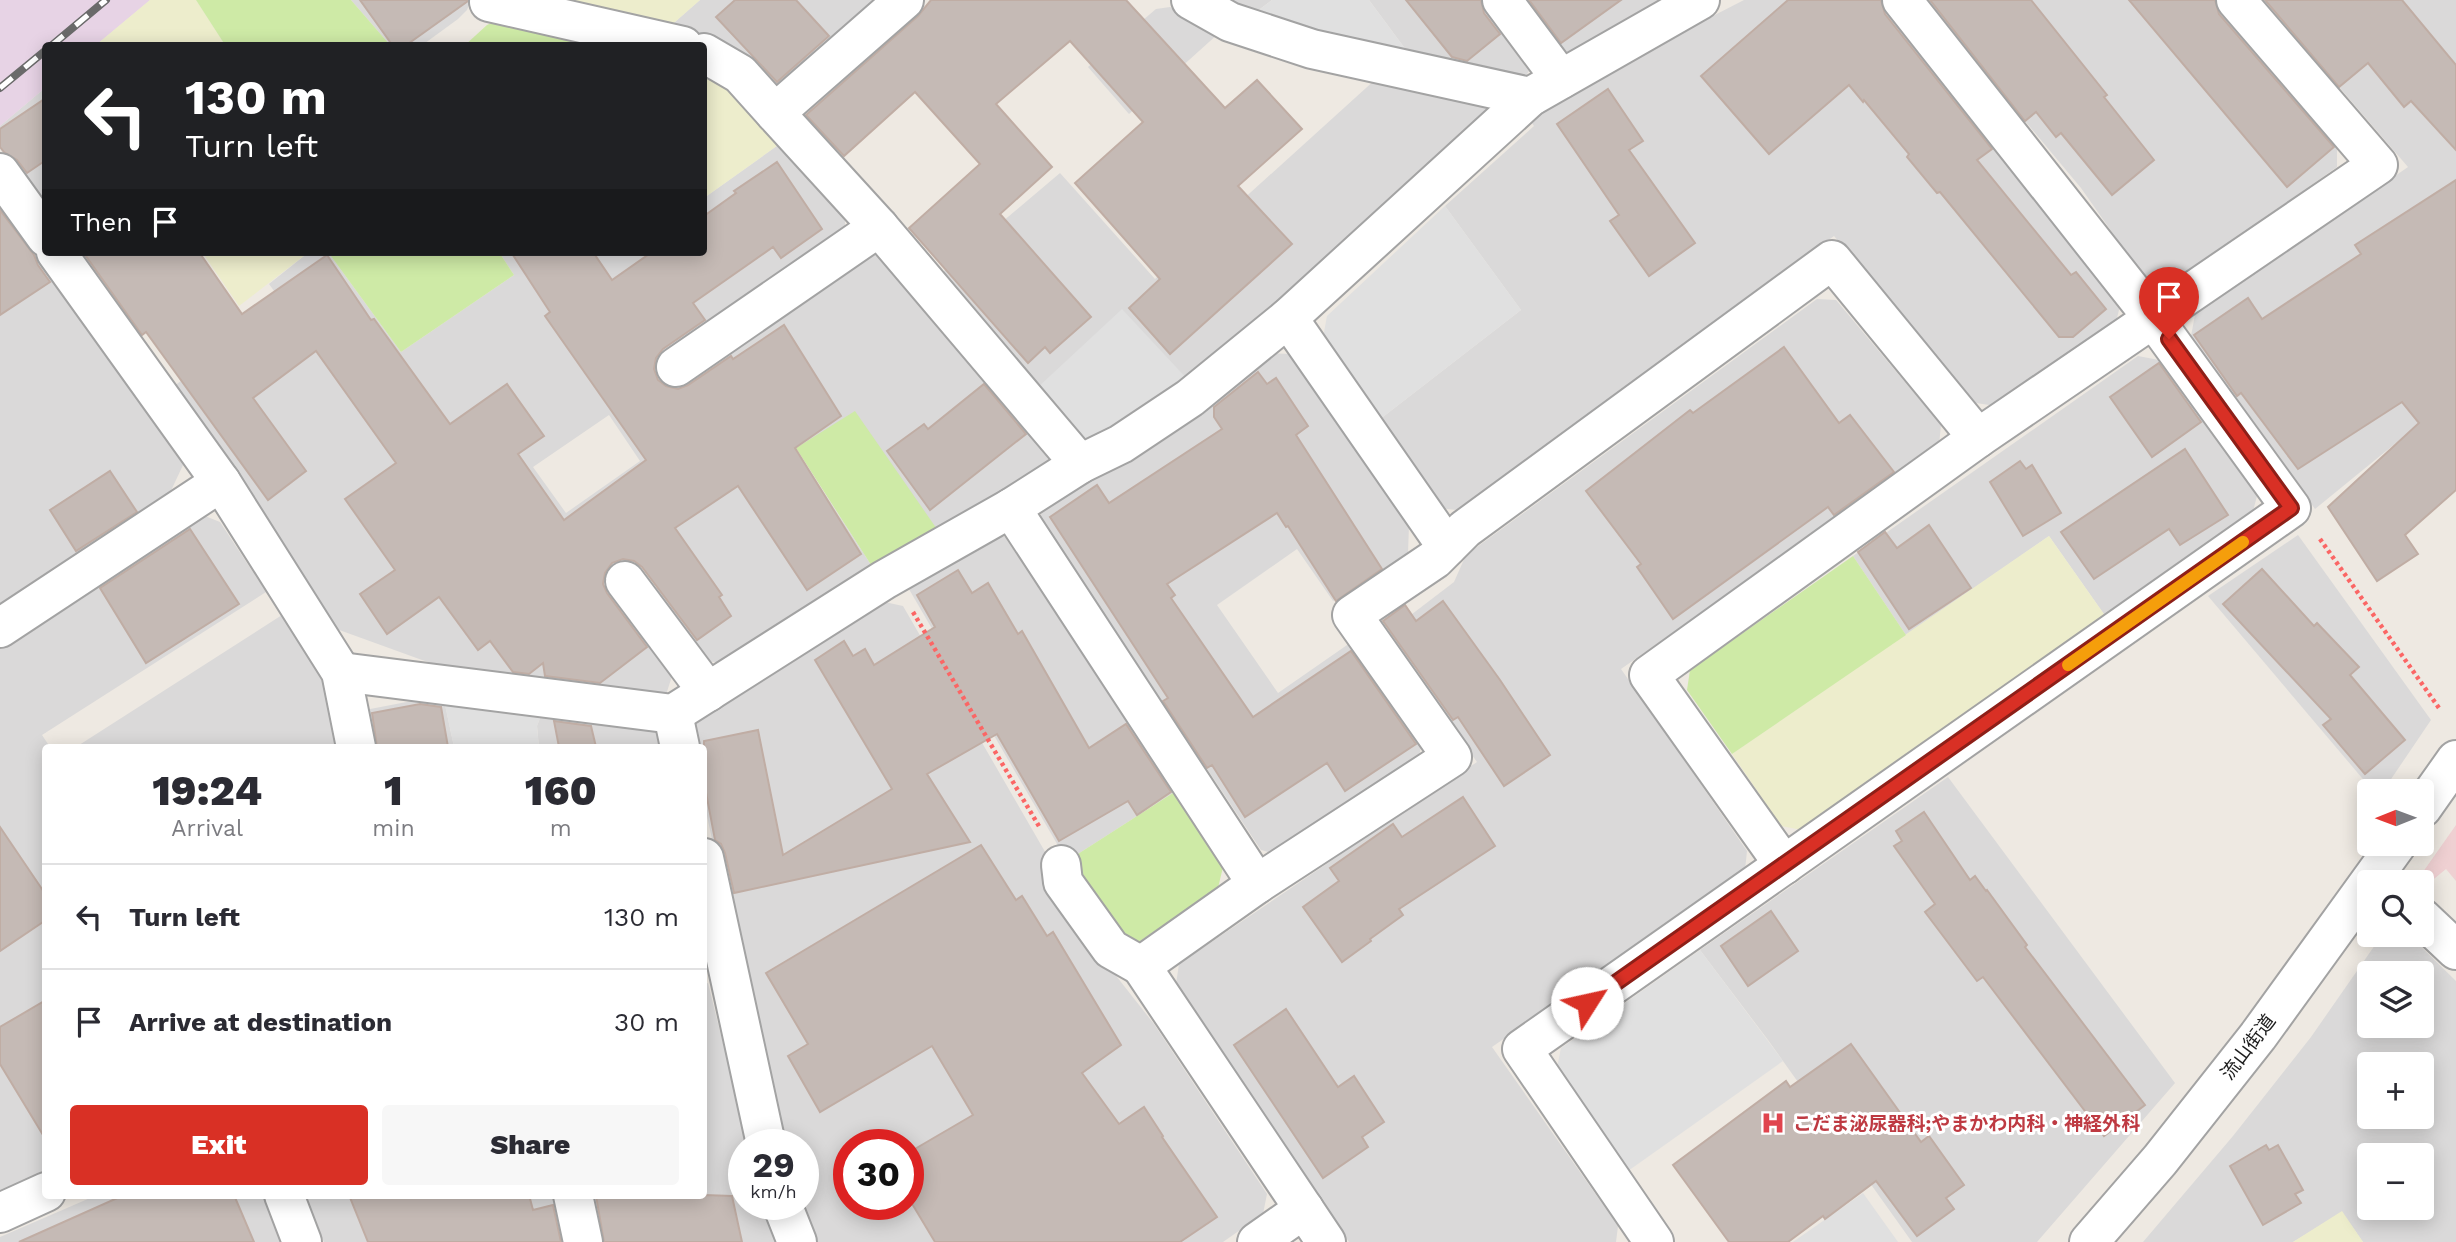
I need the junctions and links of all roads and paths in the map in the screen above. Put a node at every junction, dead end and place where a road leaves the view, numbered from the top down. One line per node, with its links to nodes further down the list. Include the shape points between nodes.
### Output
1 (904, 0): 11 (street)
2 (1191, 0): 10 (street, via 1230,22 1312,49)
3 (1502, 0): 10 (street)
4 (1700, 0): 10 (street)
5 (1902, 0): 17 (street)
6 (2236, 0): 17 (street, via 2378,165)
7 (488, 2): 8 (street)
8 (665, 42)
9 (707, 55): 11 (street, via 740,74)
10 (1546, 88): 16 (street)
11 (775, 113): 13 (street)
12 (0, 173): 14 (street)
13 (879, 226): 18 (street); 20 (street)
14 (42, 231)
15 (60, 256): 21 (street)
16 (1287, 318): 20 (street, via 1189,398 1121,444); 24 (street)
17 (2153, 318): 19 (street); 23 (street)
18 (676, 367)
19 (1979, 438): 24 (street, via 1832,260 1465,528); 36 (street, via 1649,675)
20 (1080, 464): 22 (street)
21 (221, 482): 27 (street); 28 (street)
22 (1011, 508): 25 (street); 39 (street)
23 (2291, 508): 30 (path, via 2310,524); 36 (street)
24 (1447, 547): 39 (street, via 1352,615 1452,757)
25 (891, 575): 29 (street); 35 (path)
26 (625, 581): 29 (street)
27 (0, 628)
28 (341, 672): 31 (street); 32 (street)
29 (708, 692): 31 (street)
30 (2440, 708)
31 (676, 731)
32 (355, 744)
33 (2456, 760): 34 (street)
34 (2434, 791)
35 (1061, 865): 42 (street, via 1063,882 1111,949)
36 (1784, 865): 55 (street, via 1522,1049)
37 (2385, 866): 56 (street, 流山街道, via 2258,1037)
38 (707, 872): 43 (street)
39 (1258, 884): 42 (street)
40 (2434, 929): 41 (street)
41 (2456, 950)
42 (1141, 966): 47 (street)
43 (763, 1129)
44 (42, 1194): 48 (street)
45 (286, 1199): 50 (street)
46 (574, 1199): 51 (street)
47 (1304, 1209): 53 (street); 54 (street)
48 (0, 1213)
49 (788, 1220): 52 (street)
50 (302, 1242)
51 (583, 1242)
52 (797, 1242)
53 (1257, 1242)
54 (1326, 1242)
55 (1654, 1242)
56 (2089, 1242)

